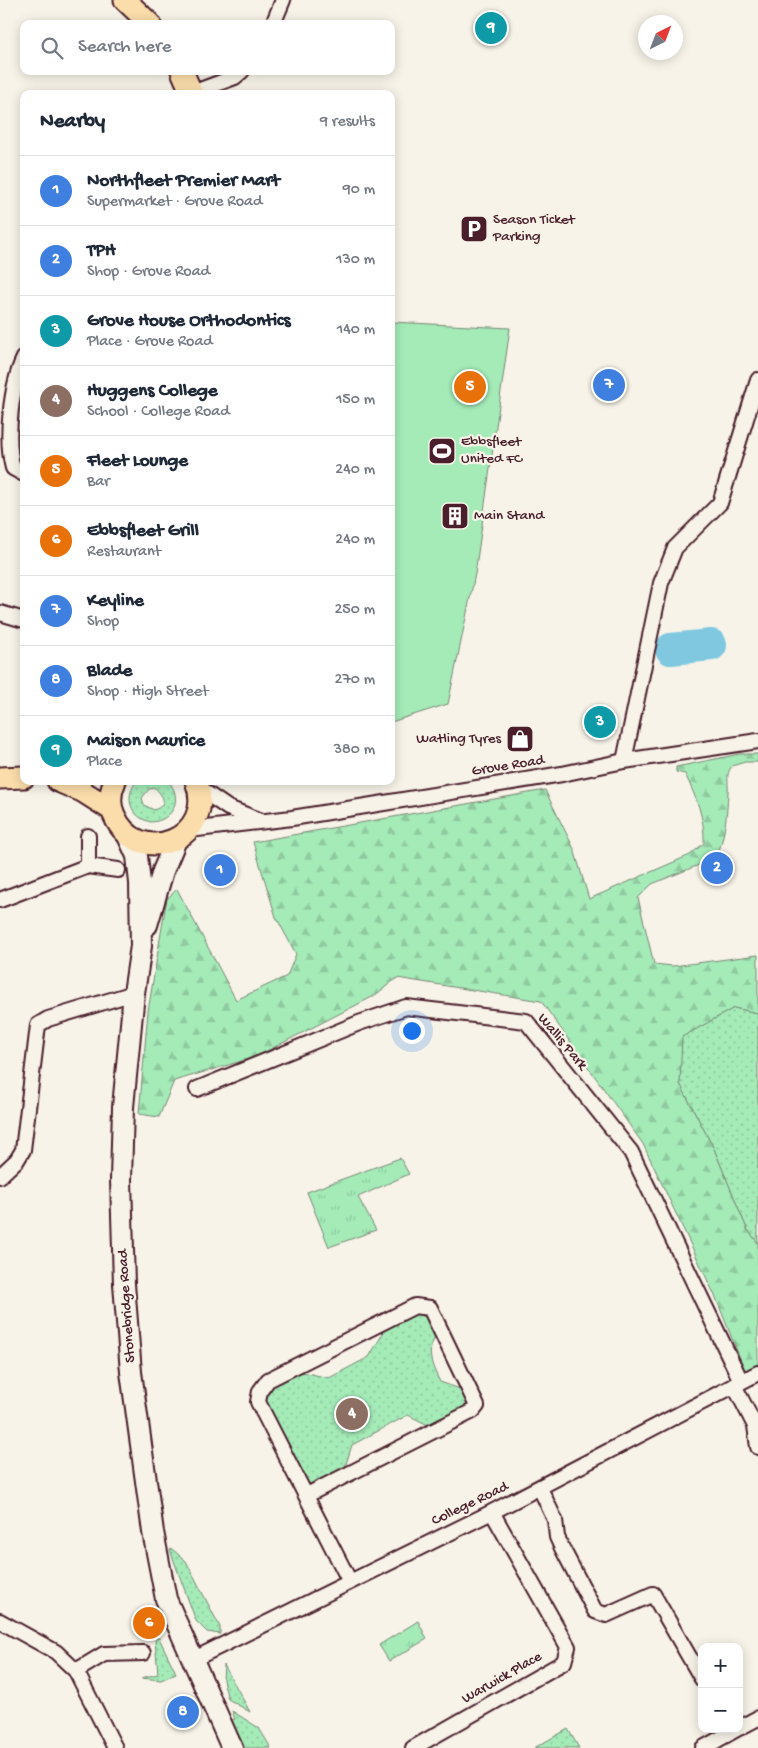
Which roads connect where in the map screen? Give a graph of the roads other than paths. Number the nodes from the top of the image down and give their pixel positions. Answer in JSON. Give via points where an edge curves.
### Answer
{"nodes":[{"id":1,"x":125,"y":0,"type":"edge"},
{"id":2,"x":283,"y":0,"type":"edge"},
{"id":3,"x":146,"y":20,"type":"edge"},
{"id":4,"x":275,"y":20,"type":"edge"},
{"id":5,"x":184,"y":75,"type":"edge"},
{"id":6,"x":237,"y":75,"type":"edge"},
{"id":7,"x":191,"y":90,"type":"edge"},
{"id":8,"x":200,"y":90,"type":"edge"},
{"id":9,"x":20,"y":366,"type":"edge"},
{"id":10,"x":758,"y":380,"type":"edge"},
{"id":11,"x":20,"y":472,"type":"edge"},
{"id":12,"x":0,"y":613,"type":"edge"},
{"id":13,"x":20,"y":619,"type":"edge"},
{"id":14,"x":758,"y":741,"type":"edge"},
{"id":15,"x":624,"y":761,"type":"junction"},
{"id":16,"x":20,"y":777,"type":"edge"},
{"id":17,"x":0,"y":778,"type":"edge"},
{"id":18,"x":67,"y":785,"type":"edge"},
{"id":19,"x":114,"y":785,"type":"edge"},
{"id":20,"x":197,"y":785,"type":"edge"},
{"id":21,"x":112,"y":810,"type":"junction"},
{"id":22,"x":264,"y":822,"type":"junction"},
{"id":23,"x":182,"y":835,"type":"junction"},
{"id":24,"x":88,"y":836,"type":"dead end"},
{"id":25,"x":128,"y":836,"type":"junction"},
{"id":26,"x":88,"y":866,"type":"junction"},
{"id":27,"x":118,"y":870,"type":"dead end"},
{"id":28,"x":0,"y":900,"type":"edge"},
{"id":29,"x":141,"y":946,"type":"junction"},
{"id":30,"x":134,"y":993,"type":"junction"},
{"id":31,"x":197,"y":1089,"type":"dead end"},
{"id":32,"x":0,"y":1176,"type":"edge"},
{"id":33,"x":758,"y":1373,"type":"edge"},
{"id":34,"x":738,"y":1383,"type":"junction"},
{"id":35,"x":758,"y":1448,"type":"edge"},
{"id":36,"x":540,"y":1488,"type":"junction"},
{"id":37,"x":307,"y":1495,"type":"junction"},
{"id":38,"x":492,"y":1512,"type":"junction"},
{"id":39,"x":350,"y":1582,"type":"junction"},
{"id":40,"x":0,"y":1621,"type":"edge"},
{"id":41,"x":143,"y":1652,"type":"dead end"},
{"id":42,"x":194,"y":1658,"type":"junction"},
{"id":43,"x":76,"y":1671,"type":"junction"},
{"id":44,"x":698,"y":1672,"type":"edge"},
{"id":45,"x":758,"y":1718,"type":"edge"},
{"id":46,"x":743,"y":1726,"type":"edge"},
{"id":47,"x":729,"y":1733,"type":"edge"},
{"id":48,"x":115,"y":1748,"type":"edge"},
{"id":49,"x":232,"y":1748,"type":"edge"},
{"id":50,"x":413,"y":1748,"type":"edge"},
{"id":51,"x":703,"y":1748,"type":"edge"}],
"edges":[{"from":1,"to":3,"type":"main road"},
{"from":2,"to":4,"type":"street"},
{"from":5,"to":7,"type":"main road"},
{"from":6,"to":8,"type":"street"},
{"from":9,"to":11,"type":"street","via":[[16,374],[9,451],[13,468]]},
{"from":10,"to":15,"type":"street","via":[[720,504],[675,548],[662,583]]},
{"from":12,"to":13,"type":"street"},
{"from":14,"to":15,"type":"street","name":"Grove Road"},
{"from":15,"to":22,"type":"street","name":"Grove Road"},
{"from":16,"to":17,"type":"main road"},
{"from":18,"to":21,"type":"main road"},
{"from":19,"to":21,"type":"main road","via":[[110,797]]},
{"from":20,"to":22,"type":"street","via":[[228,808]]},
{"from":20,"to":23,"type":"main road","via":[[199,812]]},
{"from":21,"to":25,"type":"main road"},
{"from":22,"to":23,"type":"street","name":"Grove Road"},
{"from":23,"to":25,"type":"main road","via":[[157,845]]},
{"from":23,"to":29,"type":"main road","name":"Stonebridge Road","via":[[163,871]]},
{"from":24,"to":26,"type":"street"},
{"from":25,"to":29,"type":"main road","name":"Stonebridge Road","via":[[137,856]]},
{"from":26,"to":27,"type":"street"},
{"from":26,"to":28,"type":"street"},
{"from":29,"to":30,"type":"main road","name":"Stonebridge Road"},
{"from":30,"to":32,"type":"street","via":[[48,1019],[38,1025],[24,1148],[20,1158]]},
{"from":30,"to":42,"type":"main road","name":"Stonebridge Road","via":[[123,1107],[121,1180],[131,1372],[153,1532],[166,1599]]},
{"from":31,"to":34,"type":"street","name":"Wallis Park","via":[[406,1007],[526,1021],[631,1152]]},
{"from":33,"to":34,"type":"street","name":"College Road"},
{"from":34,"to":35,"type":"street","name":"Wallis Park","via":[[755,1424]]},
{"from":34,"to":36,"type":"street","name":"College Road"},
{"from":36,"to":38,"type":"street","name":"College Road"},
{"from":36,"to":44,"type":"street","via":[[555,1520],[562,1548],[595,1611],[606,1615],[653,1594]]},
{"from":37,"to":37,"type":"street","via":[[258,1402],[260,1391],[268,1380],[415,1306],[430,1308],[477,1406],[473,1412]]},
{"from":37,"to":39,"type":"street"},
{"from":38,"to":39,"type":"street","name":"College Road"},
{"from":38,"to":50,"type":"street","name":"Warwick Place","via":[[568,1647],[564,1662]]},
{"from":39,"to":42,"type":"street","name":"College Road"},
{"from":40,"to":43,"type":"street","via":[[56,1652]]},
{"from":41,"to":43,"type":"street","via":[[104,1654]]},
{"from":42,"to":49,"type":"main road","name":"Stonebridge Road"},
{"from":43,"to":48,"type":"street"},
{"from":45,"to":46,"type":"street"},
{"from":47,"to":51,"type":"street"}]}
